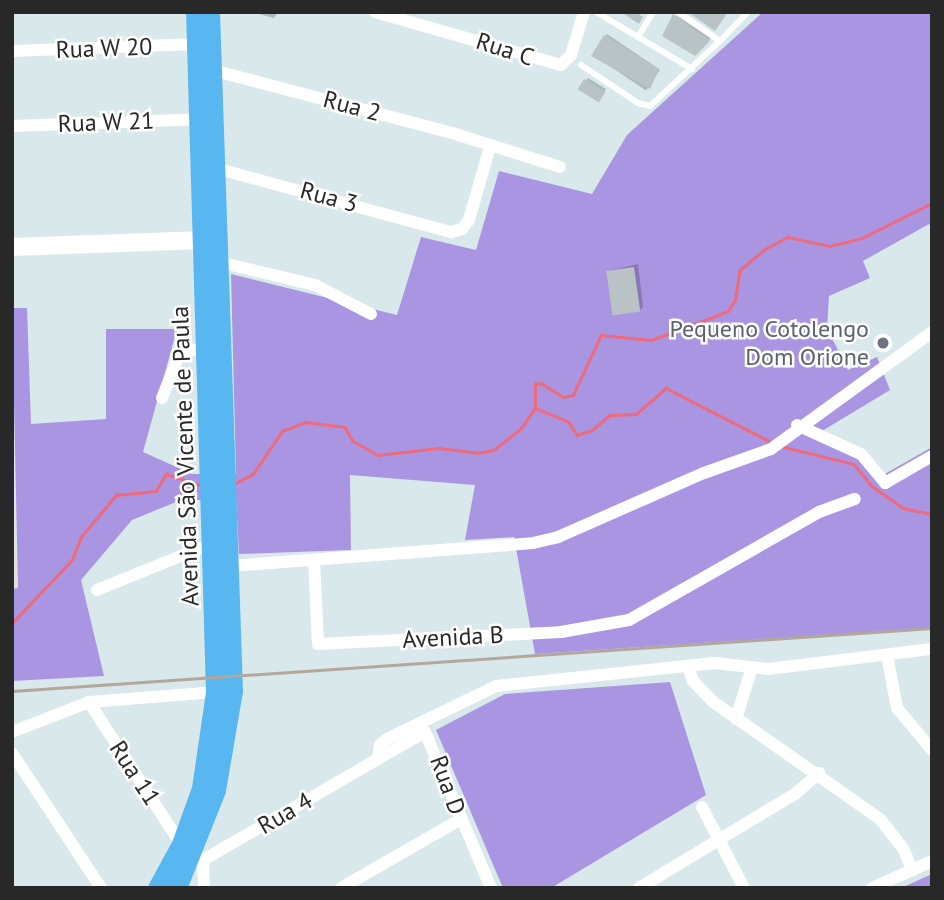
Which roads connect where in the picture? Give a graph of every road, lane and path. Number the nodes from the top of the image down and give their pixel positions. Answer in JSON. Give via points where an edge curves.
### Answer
{"nodes":[{"id":1,"x":195,"y":12,"type":"edge"},
{"id":2,"x":210,"y":12,"type":"edge"},
{"id":3,"x":375,"y":12,"type":"edge"},
{"id":4,"x":584,"y":12,"type":"edge"},
{"id":5,"x":596,"y":12,"type":"edge"},
{"id":6,"x":653,"y":12,"type":"edge"},
{"id":7,"x":678,"y":12,"type":"edge"},
{"id":8,"x":742,"y":12,"type":"edge"},
{"id":9,"x":638,"y":37,"type":"junction"},
{"id":10,"x":720,"y":41,"type":"junction"},
{"id":11,"x":197,"y":44,"type":"junction"},
{"id":12,"x":12,"y":51,"type":"edge"},
{"id":13,"x":581,"y":65,"type":"dead end"},
{"id":14,"x":692,"y":69,"type":"junction"},
{"id":15,"x":212,"y":70,"type":"junction"},
{"id":16,"x":199,"y":119,"type":"junction"},
{"id":17,"x":12,"y":125,"type":"edge"},
{"id":18,"x":490,"y":147,"type":"junction"},
{"id":19,"x":560,"y":167,"type":"dead end"},
{"id":20,"x":215,"y":168,"type":"junction"},
{"id":21,"x":204,"y":240,"type":"junction"},
{"id":22,"x":12,"y":247,"type":"edge"},
{"id":23,"x":219,"y":262,"type":"junction"},
{"id":24,"x":371,"y":314,"type":"dead end"},
{"id":25,"x":932,"y":332,"type":"edge"},
{"id":26,"x":207,"y":352,"type":"junction"},
{"id":27,"x":216,"y":379,"type":"junction"},
{"id":28,"x":163,"y":398,"type":"dead end"},
{"id":29,"x":797,"y":425,"type":"junction"},
{"id":30,"x":932,"y":456,"type":"edge"},
{"id":31,"x":855,"y":499,"type":"dead end"},
{"id":32,"x":220,"y":502,"type":"junction"},
{"id":33,"x":213,"y":543,"type":"junction"},
{"id":34,"x":314,"y":560,"type":"junction"},
{"id":35,"x":229,"y":566,"type":"junction"},
{"id":36,"x":97,"y":590,"type":"dead end"},
{"id":37,"x":932,"y":649,"type":"edge"},
{"id":38,"x":887,"y":655,"type":"junction"},
{"id":39,"x":688,"y":667,"type":"junction"},
{"id":40,"x":752,"y":667,"type":"junction"},
{"id":41,"x":215,"y":692,"type":"junction"},
{"id":42,"x":89,"y":702,"type":"junction"},
{"id":43,"x":736,"y":719,"type":"junction"},
{"id":44,"x":12,"y":732,"type":"edge"},
{"id":45,"x":932,"y":750,"type":"edge"},
{"id":46,"x":12,"y":753,"type":"edge"},
{"id":47,"x":379,"y":759,"type":"junction"},
{"id":48,"x":819,"y":773,"type":"junction"},
{"id":49,"x":702,"y":807,"type":"dead end"},
{"id":50,"x":461,"y":819,"type":"junction"},
{"id":51,"x":720,"y":837,"type":"junction"},
{"id":52,"x":181,"y":844,"type":"junction"},
{"id":53,"x":197,"y":861,"type":"junction"},
{"id":54,"x":932,"y":861,"type":"edge"},
{"id":55,"x":912,"y":870,"type":"junction"},
{"id":56,"x":101,"y":888,"type":"edge"},
{"id":57,"x":157,"y":888,"type":"edge"},
{"id":58,"x":177,"y":888,"type":"edge"},
{"id":59,"x":204,"y":888,"type":"edge"},
{"id":60,"x":341,"y":888,"type":"edge"},
{"id":61,"x":491,"y":888,"type":"edge"},
{"id":62,"x":639,"y":888,"type":"edge"},
{"id":63,"x":744,"y":888,"type":"edge"},
{"id":64,"x":872,"y":888,"type":"edge"}],
"edges":[{"from":1,"to":11,"type":"main road","name":"Avenida São Vicente de Paula"},
{"from":2,"to":15,"type":"main road","name":"Avenida São Vicente de Paula"},
{"from":3,"to":4,"type":"street","name":"Rua C","via":[[553,65],[561,65],[571,55]]},
{"from":5,"to":9,"type":"lane"},
{"from":6,"to":9,"type":"lane"},
{"from":7,"to":10,"type":"lane"},
{"from":8,"to":10,"type":"lane","via":[[746,15]]},
{"from":9,"to":14,"type":"lane"},
{"from":10,"to":14,"type":"lane"},
{"from":11,"to":12,"type":"street","name":"Rua W 20"},
{"from":11,"to":16,"type":"main road","name":"Avenida São Vicente de Paula"},
{"from":13,"to":14,"type":"lane","via":[[645,106],[656,102]]},
{"from":15,"to":18,"type":"street","name":"Rua 2","via":[[449,132]]},
{"from":15,"to":20,"type":"main road","name":"Avenida São Vicente de Paula"},
{"from":16,"to":17,"type":"street","name":"Rua W 21"},
{"from":16,"to":21,"type":"main road","name":"Avenida São Vicente de Paula"},
{"from":18,"to":19,"type":"street","name":"Rua 2"},
{"from":18,"to":20,"type":"street","name":"Rua 3","via":[[466,226],[441,231]]},
{"from":20,"to":23,"type":"main road","name":"Avenida São Vicente de Paula"},
{"from":21,"to":22,"type":"street"},
{"from":21,"to":26,"type":"main road","name":"Avenida São Vicente de Paula"},
{"from":23,"to":24,"type":"street","via":[[315,285]]},
{"from":23,"to":27,"type":"main road","name":"Avenida São Vicente de Paula"},
{"from":25,"to":29,"type":"street","via":[[884,370]]},
{"from":26,"to":27,"type":"main road","name":"Avenida São Vicente de Paula"},
{"from":26,"to":28,"type":"street","via":[[188,349],[180,353]]},
{"from":27,"to":32,"type":"main road","name":"Avenida São Vicente de Paula"},
{"from":29,"to":30,"type":"street","via":[[861,454],[885,483]]},
{"from":29,"to":34,"type":"street","via":[[771,449],[558,537]]},
{"from":31,"to":34,"type":"street","name":"Avenida B","via":[[808,518],[641,614],[600,628],[324,645],[316,641],[315,633]]},
{"from":32,"to":33,"type":"main road","name":"Avenida São Vicente de Paula"},
{"from":32,"to":35,"type":"main road","name":"Avenida São Vicente de Paula"},
{"from":33,"to":36,"type":"street"},
{"from":33,"to":41,"type":"main road","name":"Avenida São Vicente de Paula"},
{"from":34,"to":35,"type":"street"},
{"from":35,"to":53,"type":"main road","name":"Avenida São Vicente de Paula","via":[[233,676],[227,744]]},
{"from":37,"to":38,"type":"street"},
{"from":38,"to":40,"type":"street"},
{"from":38,"to":45,"type":"street","via":[[897,708]]},
{"from":39,"to":40,"type":"street","via":[[715,663]]},
{"from":39,"to":43,"type":"street","via":[[700,691]]},
{"from":39,"to":47,"type":"street","via":[[496,686],[387,739],[380,745]]},
{"from":40,"to":43,"type":"street"},
{"from":41,"to":42,"type":"street"},
{"from":41,"to":52,"type":"main road","name":"Avenida São Vicente de Paula","via":[[201,788]]},
{"from":42,"to":44,"type":"street"},
{"from":42,"to":52,"type":"street","name":"Rua 11"},
{"from":43,"to":48,"type":"street"},
{"from":46,"to":56,"type":"street"},
{"from":47,"to":50,"type":"street","name":"Rua D","via":[[419,734],[428,735]]},
{"from":47,"to":53,"type":"street","name":"Rua 4"},
{"from":48,"to":51,"type":"street","via":[[794,794]]},
{"from":48,"to":55,"type":"street","via":[[880,819],[904,850]]},
{"from":49,"to":51,"type":"street"},
{"from":50,"to":60,"type":"street"},
{"from":50,"to":61,"type":"street","name":"Rua D"},
{"from":51,"to":62,"type":"street"},
{"from":51,"to":63,"type":"street"},
{"from":52,"to":57,"type":"main road","name":"Avenida São Vicente de Paula"},
{"from":53,"to":58,"type":"main road","name":"Avenida São Vicente de Paula"},
{"from":53,"to":59,"type":"street"},
{"from":54,"to":55,"type":"street"},
{"from":55,"to":64,"type":"street"}]}
